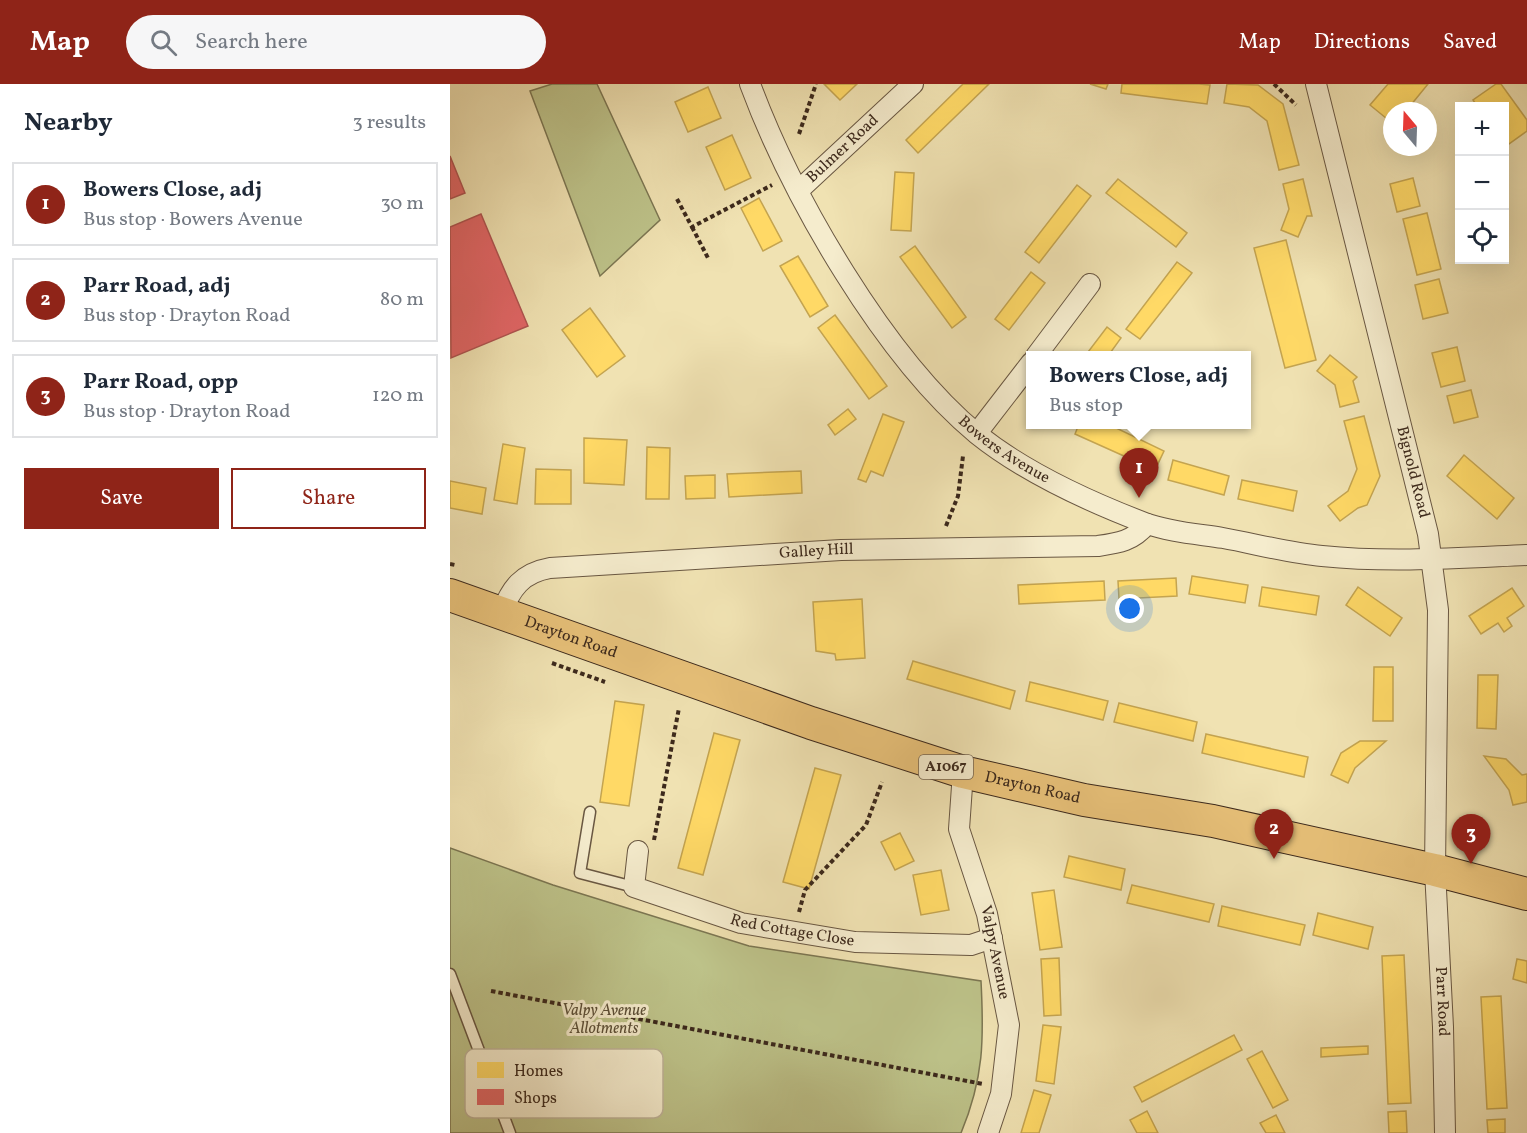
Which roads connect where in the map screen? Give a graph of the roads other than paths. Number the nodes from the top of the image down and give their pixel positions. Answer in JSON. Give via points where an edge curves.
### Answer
{"nodes":[{"id":1,"x":750,"y":84,"type":"edge"},
{"id":2,"x":913,"y":84,"type":"edge"},
{"id":3,"x":1317,"y":84,"type":"edge"},
{"id":4,"x":799,"y":190,"type":"junction"},
{"id":5,"x":1090,"y":284,"type":"dead end"},
{"id":6,"x":1040,"y":351,"type":"edge"},
{"id":7,"x":1026,"y":369,"type":"edge"},
{"id":8,"x":977,"y":433,"type":"junction"},
{"id":9,"x":1147,"y":524,"type":"junction"},
{"id":10,"x":1527,"y":555,"type":"edge"},
{"id":11,"x":1432,"y":560,"type":"junction"},
{"id":12,"x":450,"y":595,"type":"edge"},
{"id":13,"x":501,"y":615,"type":"junction"},
{"id":14,"x":963,"y":772,"type":"junction"},
{"id":15,"x":590,"y":812,"type":"dead end"},
{"id":16,"x":638,"y":851,"type":"road end"},
{"id":17,"x":1435,"y":870,"type":"junction"},
{"id":18,"x":634,"y":887,"type":"junction"},
{"id":19,"x":1527,"y":894,"type":"edge"},
{"id":20,"x":992,"y":938,"type":"junction"},
{"id":21,"x":450,"y":974,"type":"edge"},
{"id":22,"x":478,"y":1049,"type":"edge"},
{"id":23,"x":504,"y":1118,"type":"edge"},
{"id":24,"x":510,"y":1133,"type":"edge"},
{"id":25,"x":987,"y":1133,"type":"edge"},
{"id":26,"x":1445,"y":1133,"type":"edge"}],
"edges":[{"from":1,"to":4,"type":"street","name":"Bowers Avenue"},
{"from":2,"to":4,"type":"street","name":"Bulmer Road"},
{"from":3,"to":11,"type":"street","name":"Bignold Road"},
{"from":4,"to":8,"type":"street","name":"Bowers Avenue","via":[[836,258],[891,340],[936,394]]},
{"from":5,"to":6,"type":"street"},
{"from":7,"to":8,"type":"street"},
{"from":8,"to":9,"type":"street","name":"Bowers Avenue","via":[[1005,454],[1077,493]]},
{"from":9,"to":11,"type":"street","name":"Bowers Avenue","via":[[1321,556]]},
{"from":9,"to":13,"type":"street","name":"Galley Hill","via":[[1138,535],[1122,543],[1098,546],[841,550],[550,568],[524,576]]},
{"from":10,"to":11,"type":"street","name":"Bowers Avenue"},
{"from":11,"to":17,"type":"street","name":"Bignold Road","via":[[1438,610]]},
{"from":12,"to":13,"type":"main road","name":"Drayton Road","number":"A1067"},
{"from":13,"to":14,"type":"main road","name":"Drayton Road","number":"A1067"},
{"from":14,"to":17,"type":"main road","name":"Drayton Road","number":"A1067"},
{"from":14,"to":20,"type":"street","name":"Valpy Avenue","via":[[959,829]]},
{"from":15,"to":18,"type":"lane","via":[[579,873]]},
{"from":16,"to":18,"type":"street"},
{"from":17,"to":19,"type":"main road","name":"Drayton Road","number":"A1067"},
{"from":17,"to":26,"type":"street","name":"Parr Road"},
{"from":18,"to":20,"type":"street","name":"Red Cottage Close","via":[[741,923],[855,942],[971,945]]},
{"from":20,"to":25,"type":"street","name":"Valpy Avenue","via":[[1009,1025],[1002,1087]]},
{"from":21,"to":22,"type":"lane"},
{"from":23,"to":24,"type":"lane"}]}
